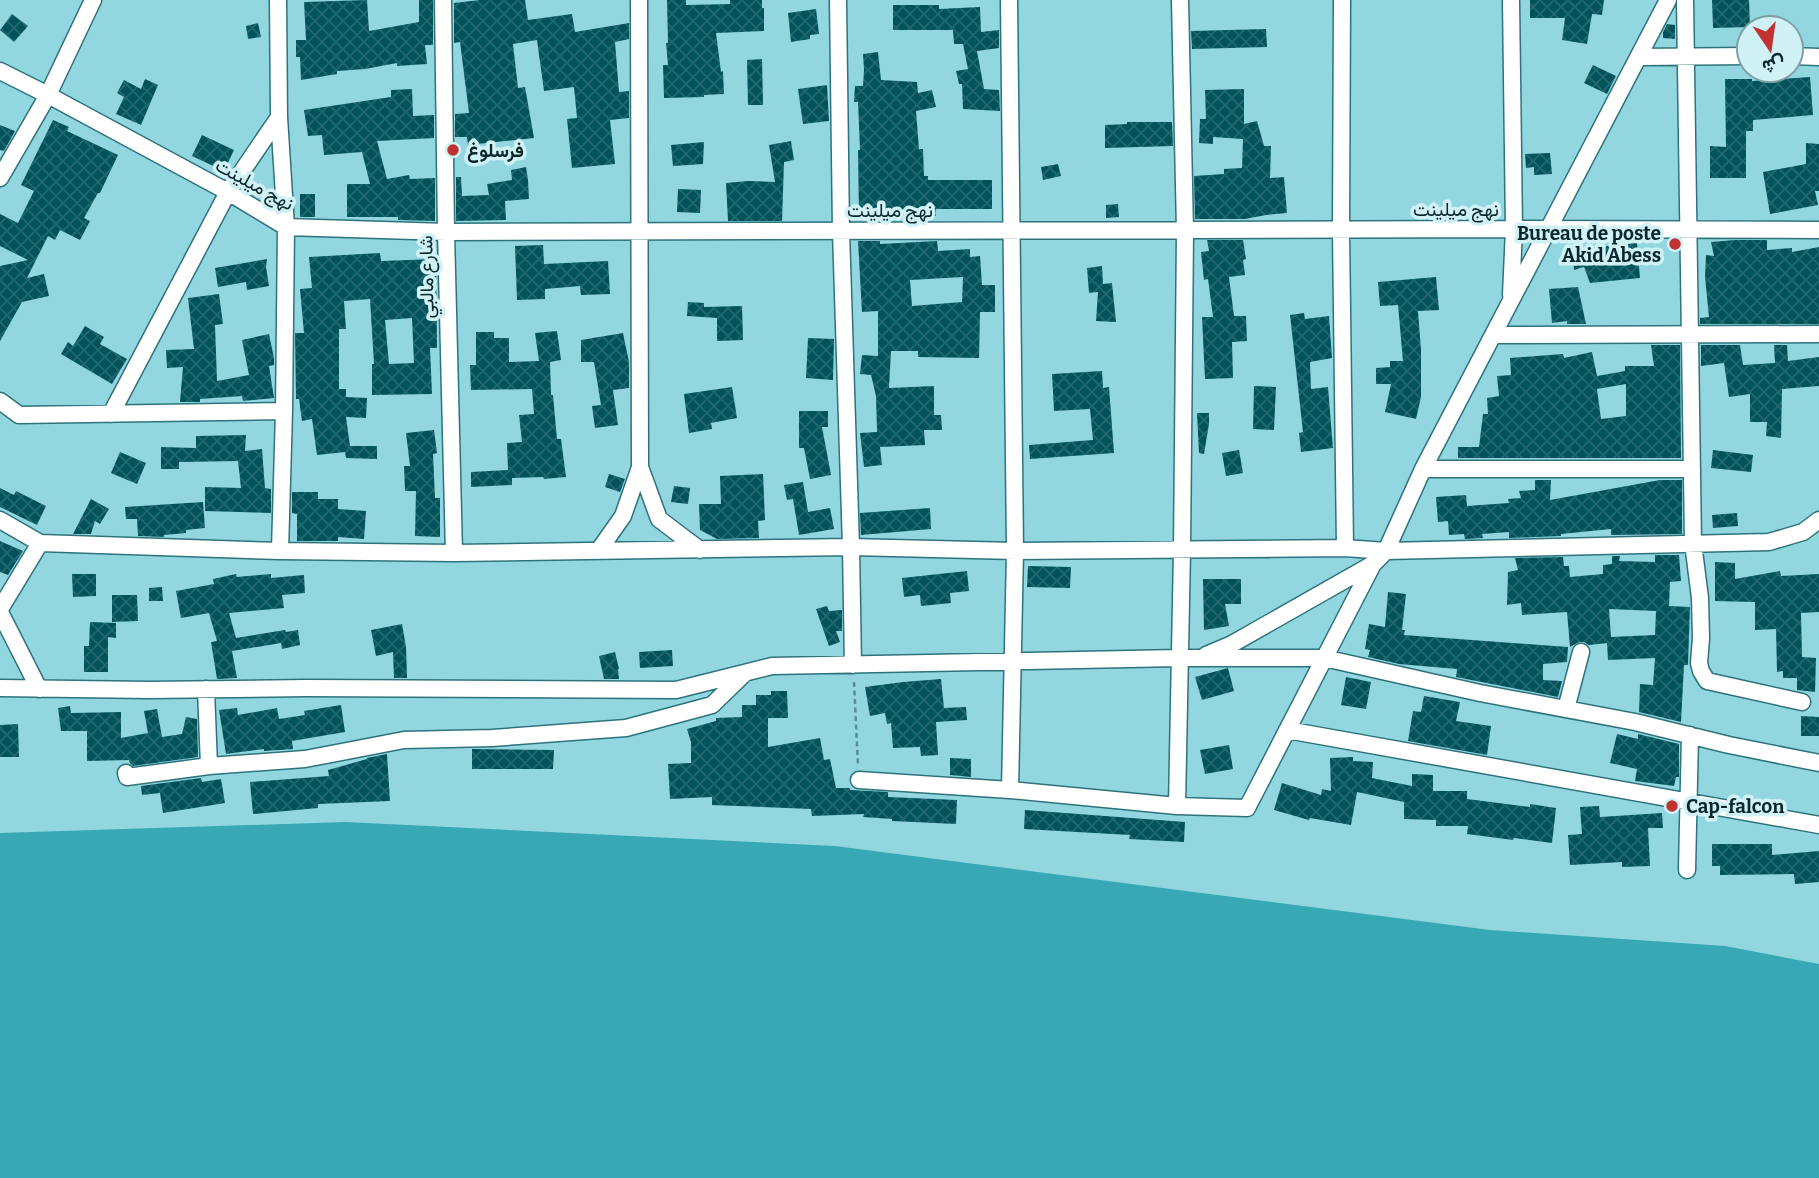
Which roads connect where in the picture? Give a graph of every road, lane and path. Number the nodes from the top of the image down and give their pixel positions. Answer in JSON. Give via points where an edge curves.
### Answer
{"nodes":[{"id":1,"x":93,"y":0,"type":"edge"},
{"id":2,"x":278,"y":0,"type":"edge"},
{"id":3,"x":443,"y":0,"type":"edge"},
{"id":4,"x":639,"y":0,"type":"edge"},
{"id":5,"x":838,"y":0,"type":"edge"},
{"id":6,"x":1009,"y":0,"type":"edge"},
{"id":7,"x":1180,"y":0,"type":"edge"},
{"id":8,"x":1342,"y":0,"type":"edge"},
{"id":9,"x":1511,"y":0,"type":"edge"},
{"id":10,"x":1668,"y":0,"type":"edge"},
{"id":11,"x":1685,"y":0,"type":"edge"},
{"id":12,"x":1686,"y":55,"type":"junction"},
{"id":13,"x":1735,"y":56,"type":"edge"},
{"id":14,"x":1639,"y":57,"type":"junction"},
{"id":15,"x":0,"y":71,"type":"edge"},
{"id":16,"x":48,"y":95,"type":"junction"},
{"id":17,"x":279,"y":117,"type":"junction"},
{"id":18,"x":0,"y":178,"type":"edge"},
{"id":19,"x":228,"y":192,"type":"junction"},
{"id":20,"x":286,"y":227,"type":"junction"},
{"id":21,"x":1514,"y":229,"type":"junction"},
{"id":22,"x":1688,"y":230,"type":"junction"},
{"id":23,"x":1819,"y":230,"type":"edge"},
{"id":24,"x":640,"y":231,"type":"junction"},
{"id":25,"x":841,"y":231,"type":"junction"},
{"id":26,"x":1011,"y":231,"type":"junction"},
{"id":27,"x":1185,"y":231,"type":"junction"},
{"id":28,"x":1341,"y":231,"type":"junction"},
{"id":29,"x":1548,"y":231,"type":"junction"},
{"id":30,"x":446,"y":232,"type":"junction"},
{"id":31,"x":1511,"y":300,"type":"junction"},
{"id":32,"x":1819,"y":334,"type":"edge"},
{"id":33,"x":1493,"y":335,"type":"junction"},
{"id":34,"x":1690,"y":335,"type":"junction"},
{"id":35,"x":0,"y":401,"type":"edge"},
{"id":36,"x":284,"y":411,"type":"junction"},
{"id":37,"x":111,"y":414,"type":"junction"},
{"id":38,"x":640,"y":467,"type":"junction"},
{"id":39,"x":1423,"y":469,"type":"junction"},
{"id":40,"x":1692,"y":469,"type":"junction"},
{"id":41,"x":0,"y":520,"type":"edge"},
{"id":42,"x":1819,"y":520,"type":"edge"},
{"id":43,"x":1811,"y":533,"type":"edge"},
{"id":44,"x":40,"y":543,"type":"junction"},
{"id":45,"x":1693,"y":543,"type":"junction"},
{"id":46,"x":851,"y":547,"type":"junction"},
{"id":47,"x":1345,"y":548,"type":"junction"},
{"id":48,"x":600,"y":550,"type":"junction"},
{"id":49,"x":700,"y":550,"type":"junction"},
{"id":50,"x":1182,"y":550,"type":"junction"},
{"id":51,"x":280,"y":551,"type":"junction"},
{"id":52,"x":1015,"y":551,"type":"junction"},
{"id":53,"x":1386,"y":551,"type":"junction"},
{"id":54,"x":454,"y":552,"type":"junction"},
{"id":55,"x":1373,"y":564,"type":"junction"},
{"id":56,"x":0,"y":610,"type":"edge"},
{"id":57,"x":1581,"y":652,"type":"dead end"},
{"id":58,"x":1179,"y":657,"type":"junction"},
{"id":59,"x":1198,"y":658,"type":"junction"},
{"id":60,"x":1324,"y":658,"type":"junction"},
{"id":61,"x":1012,"y":661,"type":"junction"},
{"id":62,"x":853,"y":664,"type":"junction"},
{"id":63,"x":746,"y":672,"type":"junction"},
{"id":64,"x":0,"y":688,"type":"edge"},
{"id":65,"x":38,"y":689,"type":"junction"},
{"id":66,"x":206,"y":689,"type":"junction"},
{"id":67,"x":1802,"y":702,"type":"dead end"},
{"id":68,"x":1566,"y":709,"type":"junction"},
{"id":69,"x":1287,"y":730,"type":"junction"},
{"id":70,"x":1690,"y":735,"type":"junction"},
{"id":71,"x":1819,"y":763,"type":"edge"},
{"id":72,"x":209,"y":766,"type":"junction"},
{"id":73,"x":126,"y":773,"type":"dead end"},
{"id":74,"x":859,"y":780,"type":"joint"},
{"id":75,"x":1010,"y":790,"type":"junction"},
{"id":76,"x":1690,"y":801,"type":"junction"},
{"id":77,"x":1177,"y":806,"type":"junction"},
{"id":78,"x":1819,"y":825,"type":"edge"},
{"id":79,"x":1687,"y":870,"type":"dead end"}],
"edges":[{"from":1,"to":16,"type":"street"},
{"from":2,"to":17,"type":"street"},
{"from":3,"to":30,"type":"street","name":"شارع مالبي"},
{"from":4,"to":24,"type":"street"},
{"from":5,"to":25,"type":"street"},
{"from":6,"to":26,"type":"street"},
{"from":7,"to":27,"type":"street"},
{"from":8,"to":28,"type":"street"},
{"from":9,"to":21,"type":"street"},
{"from":10,"to":14,"type":"street"},
{"from":11,"to":12,"type":"street"},
{"from":12,"to":13,"type":"street"},
{"from":12,"to":14,"type":"street"},
{"from":12,"to":22,"type":"street"},
{"from":14,"to":29,"type":"street"},
{"from":15,"to":16,"type":"street","name":"نهج ميلينت"},
{"from":16,"to":18,"type":"street"},
{"from":16,"to":19,"type":"street","name":"نهج ميلينت"},
{"from":17,"to":19,"type":"street"},
{"from":17,"to":20,"type":"street"},
{"from":19,"to":20,"type":"street","name":"نهج ميلينت"},
{"from":19,"to":37,"type":"street"},
{"from":20,"to":30,"type":"street","name":"نهج ميلينت"},
{"from":20,"to":36,"type":"street"},
{"from":21,"to":28,"type":"street","name":"نهج ميلينت"},
{"from":21,"to":29,"type":"street","name":"نهج ميلينت"},
{"from":21,"to":31,"type":"street"},
{"from":22,"to":23,"type":"street","name":"نهج ميلينت"},
{"from":22,"to":29,"type":"street","name":"نهج ميلينت"},
{"from":22,"to":34,"type":"street"},
{"from":24,"to":25,"type":"street","name":"نهج ميلينت"},
{"from":24,"to":30,"type":"street","name":"نهج ميلينت"},
{"from":24,"to":38,"type":"street"},
{"from":25,"to":26,"type":"street","name":"نهج ميلينت"},
{"from":25,"to":46,"type":"street"},
{"from":26,"to":27,"type":"street","name":"نهج ميلينت"},
{"from":26,"to":52,"type":"street"},
{"from":27,"to":28,"type":"street","name":"نهج ميلينت"},
{"from":27,"to":50,"type":"street"},
{"from":28,"to":47,"type":"street"},
{"from":29,"to":31,"type":"street"},
{"from":30,"to":54,"type":"street","name":"شارع مالبي"},
{"from":31,"to":33,"type":"street"},
{"from":32,"to":34,"type":"street"},
{"from":33,"to":34,"type":"street"},
{"from":33,"to":39,"type":"street"},
{"from":34,"to":40,"type":"street"},
{"from":35,"to":37,"type":"street","via":[[19,415]]},
{"from":36,"to":37,"type":"street"},
{"from":36,"to":51,"type":"street"},
{"from":38,"to":48,"type":"street","via":[[623,516]]},
{"from":38,"to":49,"type":"street","via":[[660,519]]},
{"from":39,"to":40,"type":"street"},
{"from":39,"to":53,"type":"street"},
{"from":40,"to":45,"type":"street"},
{"from":41,"to":44,"type":"street"},
{"from":42,"to":43,"type":"street"},
{"from":43,"to":45,"type":"street","via":[[1769,542]]},
{"from":44,"to":51,"type":"street"},
{"from":44,"to":56,"type":"street"},
{"from":45,"to":53,"type":"street"},
{"from":45,"to":67,"type":"street","via":[[1700,598],[1699,663],[1707,681]]},
{"from":46,"to":49,"type":"street"},
{"from":46,"to":52,"type":"street"},
{"from":46,"to":62,"type":"street"},
{"from":47,"to":50,"type":"street"},
{"from":47,"to":53,"type":"street"},
{"from":48,"to":49,"type":"street"},
{"from":48,"to":54,"type":"street"},
{"from":50,"to":52,"type":"street"},
{"from":50,"to":58,"type":"street"},
{"from":51,"to":54,"type":"street"},
{"from":52,"to":61,"type":"street"},
{"from":53,"to":55,"type":"street"},
{"from":55,"to":59,"type":"street","via":[[1232,644]]},
{"from":55,"to":60,"type":"street"},
{"from":56,"to":65,"type":"street"},
{"from":57,"to":68,"type":"street"},
{"from":58,"to":59,"type":"street"},
{"from":58,"to":61,"type":"street"},
{"from":58,"to":77,"type":"street"},
{"from":59,"to":60,"type":"street"},
{"from":60,"to":68,"type":"street"},
{"from":60,"to":69,"type":"street"},
{"from":61,"to":62,"type":"street"},
{"from":61,"to":75,"type":"street"},
{"from":62,"to":63,"type":"street","via":[[772,666]]},
{"from":62,"to":74,"type":"path"},
{"from":63,"to":66,"type":"street","via":[[677,690]]},
{"from":63,"to":72,"type":"street","via":[[712,705],[626,728],[404,740],[305,759]]},
{"from":64,"to":65,"type":"street"},
{"from":65,"to":66,"type":"street"},
{"from":66,"to":72,"type":"street"},
{"from":68,"to":70,"type":"street"},
{"from":69,"to":76,"type":"street"},
{"from":69,"to":77,"type":"street","via":[[1247,808]]},
{"from":70,"to":71,"type":"street"},
{"from":70,"to":76,"type":"street"},
{"from":72,"to":73,"type":"street","via":[[127,777]]},
{"from":74,"to":75,"type":"street"},
{"from":75,"to":77,"type":"street"},
{"from":76,"to":78,"type":"street"},
{"from":76,"to":79,"type":"street"}]}
